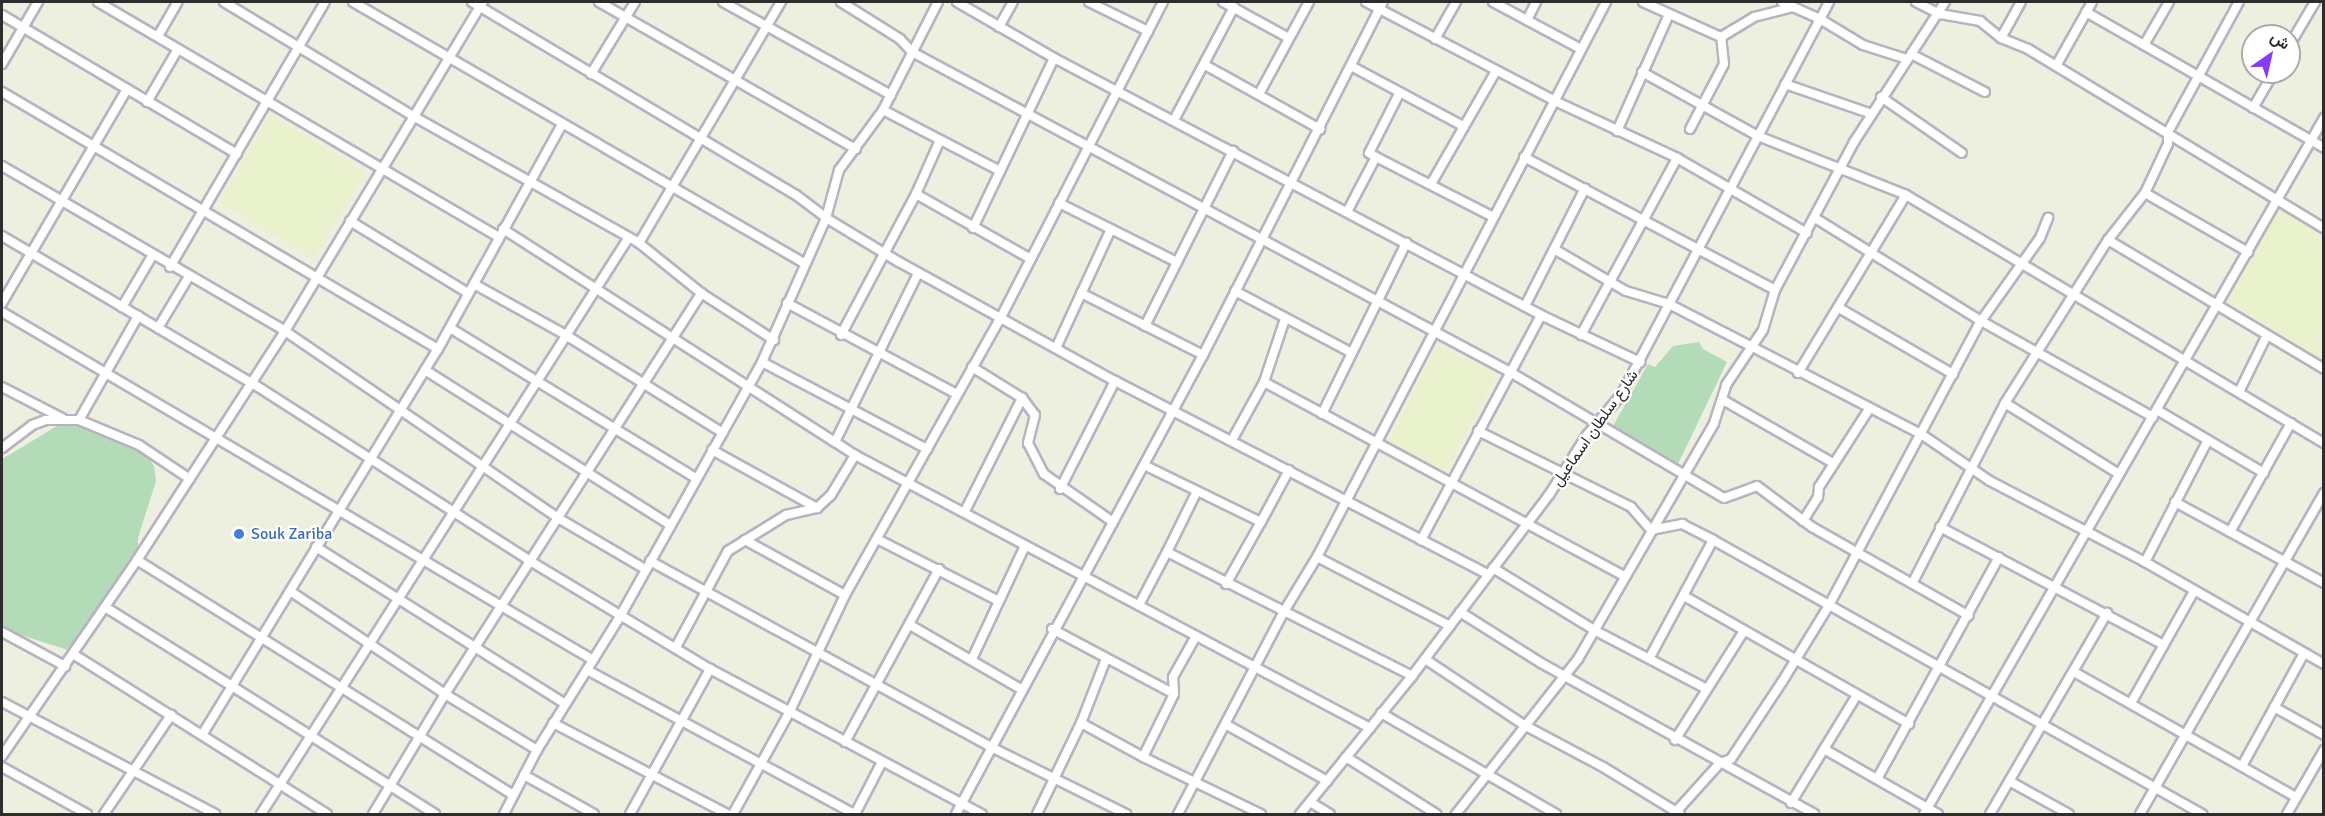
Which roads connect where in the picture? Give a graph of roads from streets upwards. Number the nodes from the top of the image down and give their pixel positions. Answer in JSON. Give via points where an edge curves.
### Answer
{"nodes":[{"id":1,"x":38,"y":2,"type":"edge"},
{"id":2,"x":98,"y":2,"type":"edge"},
{"id":3,"x":178,"y":2,"type":"edge"},
{"id":4,"x":224,"y":2,"type":"edge"},
{"id":5,"x":325,"y":2,"type":"edge"},
{"id":6,"x":352,"y":2,"type":"edge"},
{"id":7,"x":472,"y":2,"type":"edge"},
{"id":8,"x":599,"y":2,"type":"edge"},
{"id":9,"x":635,"y":2,"type":"edge"},
{"id":10,"x":723,"y":2,"type":"edge"},
{"id":11,"x":781,"y":2,"type":"edge"},
{"id":12,"x":841,"y":2,"type":"edge"},
{"id":13,"x":938,"y":2,"type":"edge"},
{"id":14,"x":957,"y":2,"type":"edge"},
{"id":15,"x":1013,"y":2,"type":"edge"},
{"id":16,"x":1089,"y":2,"type":"edge"},
{"id":17,"x":1163,"y":2,"type":"edge"},
{"id":18,"x":1223,"y":2,"type":"edge"},
{"id":19,"x":1309,"y":2,"type":"edge"},
{"id":20,"x":1366,"y":2,"type":"edge"},
{"id":21,"x":1456,"y":2,"type":"edge"},
{"id":22,"x":1493,"y":2,"type":"edge"},
{"id":23,"x":1536,"y":2,"type":"edge"},
{"id":24,"x":1606,"y":2,"type":"edge"},
{"id":25,"x":1643,"y":2,"type":"edge"},
{"id":26,"x":1782,"y":2,"type":"edge"},
{"id":27,"x":1829,"y":2,"type":"edge"},
{"id":28,"x":1916,"y":2,"type":"edge"},
{"id":29,"x":1945,"y":2,"type":"edge"},
{"id":30,"x":2021,"y":2,"type":"edge"},
{"id":31,"x":2092,"y":2,"type":"edge"},
{"id":32,"x":2169,"y":2,"type":"edge"},
{"id":33,"x":2239,"y":2,"type":"edge"},
{"id":34,"x":2316,"y":2,"type":"edge"},
{"id":35,"x":482,"y":4,"type":"edge"},
{"id":36,"x":1381,"y":5,"type":"edge"},
{"id":37,"x":1234,"y":7,"type":"junction"},
{"id":38,"x":1793,"y":7,"type":"junction"},
{"id":39,"x":2086,"y":12,"type":"junction"},
{"id":40,"x":1669,"y":14,"type":"junction"},
{"id":41,"x":1940,"y":14,"type":"junction"},
{"id":42,"x":2,"y":15,"type":"edge"},
{"id":43,"x":626,"y":18,"type":"junction"},
{"id":44,"x":1820,"y":19,"type":"junction"},
{"id":45,"x":1527,"y":20,"type":"junction"},
{"id":46,"x":2301,"y":26,"type":"edge"},
{"id":47,"x":767,"y":27,"type":"junction"},
{"id":48,"x":999,"y":27,"type":"junction"},
{"id":49,"x":22,"y":28,"type":"junction"},
{"id":50,"x":1148,"y":31,"type":"junction"},
{"id":51,"x":158,"y":36,"type":"junction"},
{"id":52,"x":1721,"y":37,"type":"junction"},
{"id":53,"x":1289,"y":38,"type":"junction"},
{"id":54,"x":2001,"y":38,"type":"junction"},
{"id":55,"x":1435,"y":39,"type":"junction"},
{"id":56,"x":297,"y":45,"type":"junction"},
{"id":57,"x":2144,"y":45,"type":"junction"},
{"id":58,"x":178,"y":49,"type":"junction"},
{"id":59,"x":1581,"y":49,"type":"junction"},
{"id":60,"x":912,"y":52,"type":"junction"},
{"id":61,"x":1909,"y":57,"type":"junction"},
{"id":62,"x":1054,"y":58,"type":"junction"},
{"id":63,"x":449,"y":59,"type":"junction"},
{"id":64,"x":2,"y":64,"type":"edge"},
{"id":65,"x":1205,"y":65,"type":"junction"},
{"id":66,"x":1351,"y":66,"type":"junction"},
{"id":67,"x":2056,"y":66,"type":"junction"},
{"id":68,"x":1496,"y":71,"type":"junction"},
{"id":69,"x":1642,"y":72,"type":"junction"},
{"id":70,"x":591,"y":74,"type":"junction"},
{"id":71,"x":2198,"y":77,"type":"junction"},
{"id":72,"x":735,"y":82,"type":"junction"},
{"id":73,"x":1785,"y":84,"type":"junction"},
{"id":74,"x":2267,"y":84,"type":"edge"},
{"id":75,"x":127,"y":89,"type":"junction"},
{"id":76,"x":1115,"y":90,"type":"junction"},
{"id":77,"x":2,"y":92,"type":"edge"},
{"id":78,"x":1400,"y":92,"type":"junction"},
{"id":79,"x":1985,"y":92,"type":"dead end"},
{"id":80,"x":1259,"y":94,"type":"junction"},
{"id":81,"x":891,"y":95,"type":"junction"},
{"id":82,"x":1881,"y":97,"type":"junction"},
{"id":83,"x":266,"y":100,"type":"junction"},
{"id":84,"x":1555,"y":101,"type":"junction"},
{"id":85,"x":147,"y":102,"type":"junction"},
{"id":86,"x":1702,"y":106,"type":"junction"},
{"id":87,"x":2253,"y":108,"type":"junction"},
{"id":88,"x":883,"y":110,"type":"junction"},
{"id":89,"x":1026,"y":113,"type":"junction"},
{"id":90,"x":1872,"y":114,"type":"junction"},
{"id":91,"x":413,"y":116,"type":"junction"},
{"id":92,"x":2324,"y":118,"type":"edge"},
{"id":93,"x":1174,"y":120,"type":"junction"},
{"id":94,"x":562,"y":124,"type":"junction"},
{"id":95,"x":1461,"y":125,"type":"junction"},
{"id":96,"x":1320,"y":129,"type":"junction"},
{"id":97,"x":1690,"y":129,"type":"dead end"},
{"id":98,"x":1617,"y":131,"type":"junction"},
{"id":99,"x":2168,"y":132,"type":"junction"},
{"id":100,"x":1758,"y":136,"type":"junction"},
{"id":101,"x":703,"y":139,"type":"junction"},
{"id":102,"x":940,"y":140,"type":"junction"},
{"id":103,"x":2311,"y":141,"type":"junction"},
{"id":104,"x":92,"y":146,"type":"junction"},
{"id":105,"x":1087,"y":147,"type":"junction"},
{"id":106,"x":2324,"y":148,"type":"edge"},
{"id":107,"x":856,"y":149,"type":"junction"},
{"id":108,"x":1233,"y":151,"type":"junction"},
{"id":109,"x":237,"y":153,"type":"junction"},
{"id":110,"x":1962,"y":153,"type":"dead end"},
{"id":111,"x":1376,"y":157,"type":"junction"},
{"id":112,"x":1524,"y":157,"type":"junction"},
{"id":113,"x":1677,"y":158,"type":"junction"},
{"id":114,"x":2,"y":166,"type":"edge"},
{"id":115,"x":1840,"y":168,"type":"junction"},
{"id":116,"x":380,"y":169,"type":"junction"},
{"id":117,"x":1000,"y":171,"type":"junction"},
{"id":118,"x":530,"y":180,"type":"junction"},
{"id":119,"x":1292,"y":182,"type":"junction"},
{"id":120,"x":1431,"y":184,"type":"junction"},
{"id":121,"x":1585,"y":188,"type":"junction"},
{"id":122,"x":672,"y":189,"type":"junction"},
{"id":123,"x":1729,"y":189,"type":"junction"},
{"id":124,"x":2145,"y":193,"type":"junction"},
{"id":125,"x":916,"y":194,"type":"junction"},
{"id":126,"x":1906,"y":195,"type":"junction"},
{"id":127,"x":62,"y":202,"type":"junction"},
{"id":128,"x":2277,"y":202,"type":"junction"},
{"id":129,"x":1059,"y":204,"type":"junction"},
{"id":130,"x":1203,"y":206,"type":"junction"},
{"id":131,"x":1348,"y":210,"type":"junction"},
{"id":132,"x":202,"y":212,"type":"junction"},
{"id":133,"x":1494,"y":217,"type":"junction"},
{"id":134,"x":1815,"y":218,"type":"junction"},
{"id":135,"x":2048,"y":218,"type":"dead end"},
{"id":136,"x":826,"y":219,"type":"junction"},
{"id":137,"x":1644,"y":219,"type":"junction"},
{"id":138,"x":350,"y":221,"type":"junction"},
{"id":139,"x":973,"y":228,"type":"junction"},
{"id":140,"x":2324,"y":228,"type":"edge"},
{"id":141,"x":1111,"y":229,"type":"junction"},
{"id":142,"x":501,"y":233,"type":"junction"},
{"id":143,"x":1807,"y":233,"type":"junction"},
{"id":144,"x":2,"y":236,"type":"edge"},
{"id":145,"x":629,"y":237,"type":"junction"},
{"id":146,"x":1262,"y":240,"type":"junction"},
{"id":147,"x":2108,"y":240,"type":"junction"},
{"id":148,"x":639,"y":243,"type":"junction"},
{"id":149,"x":1406,"y":243,"type":"junction"},
{"id":150,"x":1554,"y":249,"type":"junction"},
{"id":151,"x":1697,"y":249,"type":"junction"},
{"id":152,"x":2248,"y":252,"type":"junction"},
{"id":153,"x":32,"y":253,"type":"junction"},
{"id":154,"x":884,"y":253,"type":"junction"},
{"id":155,"x":1872,"y":255,"type":"junction"},
{"id":156,"x":152,"y":256,"type":"junction"},
{"id":157,"x":1031,"y":259,"type":"junction"},
{"id":158,"x":2021,"y":260,"type":"junction"},
{"id":159,"x":1177,"y":262,"type":"junction"},
{"id":160,"x":804,"y":263,"type":"junction"},
{"id":161,"x":170,"y":267,"type":"junction"},
{"id":162,"x":918,"y":273,"type":"junction"},
{"id":163,"x":1464,"y":274,"type":"junction"},
{"id":164,"x":188,"y":278,"type":"junction"},
{"id":165,"x":314,"y":279,"type":"junction"},
{"id":166,"x":1611,"y":280,"type":"junction"},
{"id":167,"x":474,"y":284,"type":"junction"},
{"id":168,"x":594,"y":288,"type":"junction"},
{"id":169,"x":1775,"y":290,"type":"junction"},
{"id":170,"x":1235,"y":291,"type":"junction"},
{"id":171,"x":468,"y":293,"type":"junction"},
{"id":172,"x":701,"y":293,"type":"junction"},
{"id":173,"x":1081,"y":293,"type":"junction"},
{"id":174,"x":2077,"y":295,"type":"junction"},
{"id":175,"x":1375,"y":301,"type":"junction"},
{"id":176,"x":2,"y":303,"type":"edge"},
{"id":177,"x":787,"y":303,"type":"junction"},
{"id":178,"x":1669,"y":304,"type":"junction"},
{"id":179,"x":2216,"y":305,"type":"junction"},
{"id":180,"x":1525,"y":306,"type":"junction"},
{"id":181,"x":122,"y":307,"type":"junction"},
{"id":182,"x":1839,"y":308,"type":"junction"},
{"id":183,"x":2,"y":312,"type":"edge"},
{"id":184,"x":1541,"y":315,"type":"junction"},
{"id":185,"x":138,"y":316,"type":"junction"},
{"id":186,"x":1000,"y":319,"type":"junction"},
{"id":187,"x":1285,"y":319,"type":"junction"},
{"id":188,"x":1981,"y":321,"type":"junction"},
{"id":189,"x":1145,"y":326,"type":"junction"},
{"id":190,"x":158,"y":328,"type":"junction"},
{"id":191,"x":450,"y":328,"type":"junction"},
{"id":192,"x":1433,"y":330,"type":"junction"},
{"id":193,"x":285,"y":331,"type":"junction"},
{"id":194,"x":564,"y":334,"type":"junction"},
{"id":195,"x":841,"y":335,"type":"junction"},
{"id":196,"x":1581,"y":335,"type":"junction"},
{"id":197,"x":2267,"y":335,"type":"junction"},
{"id":198,"x":670,"y":339,"type":"junction"},
{"id":199,"x":774,"y":340,"type":"junction"},
{"id":200,"x":1749,"y":345,"type":"junction"},
{"id":201,"x":1056,"y":348,"type":"junction"},
{"id":202,"x":438,"y":349,"type":"junction"},
{"id":203,"x":1352,"y":353,"type":"junction"},
{"id":204,"x":2036,"y":353,"type":"junction"},
{"id":205,"x":877,"y":354,"type":"junction"},
{"id":206,"x":1203,"y":355,"type":"junction"},
{"id":207,"x":2186,"y":360,"type":"junction"},
{"id":208,"x":762,"y":362,"type":"junction"},
{"id":209,"x":1640,"y":362,"type":"junction"},
{"id":210,"x":972,"y":367,"type":"junction"},
{"id":211,"x":2324,"y":369,"type":"edge"},
{"id":212,"x":425,"y":370,"type":"junction"},
{"id":213,"x":105,"y":372,"type":"junction"},
{"id":214,"x":1510,"y":372,"type":"junction"},
{"id":215,"x":1798,"y":373,"type":"junction"},
{"id":216,"x":1953,"y":374,"type":"junction"},
{"id":217,"x":536,"y":377,"type":"junction"},
{"id":218,"x":1115,"y":381,"type":"junction"},
{"id":219,"x":642,"y":382,"type":"junction"},
{"id":220,"x":1264,"y":382,"type":"junction"},
{"id":221,"x":252,"y":384,"type":"junction"},
{"id":222,"x":2,"y":387,"type":"edge"},
{"id":223,"x":748,"y":389,"type":"junction"},
{"id":224,"x":2240,"y":390,"type":"junction"},
{"id":225,"x":957,"y":394,"type":"junction"},
{"id":226,"x":1022,"y":398,"type":"junction"},
{"id":227,"x":1724,"y":400,"type":"junction"},
{"id":228,"x":2005,"y":403,"type":"junction"},
{"id":229,"x":852,"y":408,"type":"junction"},
{"id":230,"x":400,"y":409,"type":"junction"},
{"id":231,"x":1869,"y":409,"type":"junction"},
{"id":232,"x":1172,"y":410,"type":"junction"},
{"id":233,"x":1322,"y":414,"type":"junction"},
{"id":234,"x":2155,"y":414,"type":"junction"},
{"id":235,"x":62,"y":418,"type":"junction"},
{"id":236,"x":79,"y":420,"type":"junction"},
{"id":237,"x":510,"y":422,"type":"junction"},
{"id":238,"x":1597,"y":423,"type":"junction"},
{"id":239,"x":2291,"y":423,"type":"junction"},
{"id":240,"x":615,"y":426,"type":"junction"},
{"id":241,"x":1478,"y":431,"type":"junction"},
{"id":242,"x":723,"y":433,"type":"junction"},
{"id":243,"x":1921,"y":434,"type":"junction"},
{"id":244,"x":213,"y":439,"type":"junction"},
{"id":245,"x":1232,"y":440,"type":"junction"},
{"id":246,"x":2208,"y":440,"type":"junction"},
{"id":247,"x":835,"y":442,"type":"junction"},
{"id":248,"x":2324,"y":443,"type":"edge"},
{"id":249,"x":1377,"y":444,"type":"junction"},
{"id":250,"x":2,"y":448,"type":"edge"},
{"id":251,"x":927,"y":449,"type":"junction"},
{"id":252,"x":712,"y":450,"type":"junction"},
{"id":253,"x":855,"y":455,"type":"junction"},
{"id":254,"x":371,"y":457,"type":"junction"},
{"id":255,"x":1833,"y":463,"type":"junction"},
{"id":256,"x":1144,"y":465,"type":"junction"},
{"id":257,"x":482,"y":466,"type":"junction"},
{"id":258,"x":1971,"y":466,"type":"junction"},
{"id":259,"x":1289,"y":470,"type":"junction"},
{"id":260,"x":586,"y":471,"type":"junction"},
{"id":261,"x":1565,"y":472,"type":"junction"},
{"id":262,"x":1682,"y":472,"type":"junction"},
{"id":263,"x":2264,"y":473,"type":"junction"},
{"id":264,"x":2119,"y":474,"type":"junction"},
{"id":265,"x":190,"y":478,"type":"junction"},
{"id":266,"x":696,"y":478,"type":"junction"},
{"id":267,"x":1451,"y":483,"type":"junction"},
{"id":268,"x":910,"y":484,"type":"junction"},
{"id":269,"x":1060,"y":489,"type":"junction"},
{"id":270,"x":1197,"y":491,"type":"junction"},
{"id":271,"x":2324,"y":493,"type":"edge"},
{"id":272,"x":1347,"y":501,"type":"junction"},
{"id":273,"x":2175,"y":502,"type":"junction"},
{"id":274,"x":339,"y":508,"type":"junction"},
{"id":275,"x":817,"y":508,"type":"junction"},
{"id":276,"x":965,"y":511,"type":"junction"},
{"id":277,"x":452,"y":512,"type":"junction"},
{"id":278,"x":558,"y":518,"type":"junction"},
{"id":279,"x":1803,"y":521,"type":"junction"},
{"id":280,"x":1113,"y":522,"type":"junction"},
{"id":281,"x":1261,"y":522,"type":"junction"},
{"id":282,"x":1528,"y":522,"type":"junction"},
{"id":283,"x":669,"y":525,"type":"junction"},
{"id":284,"x":1940,"y":527,"type":"junction"},
{"id":285,"x":1652,"y":530,"type":"junction"},
{"id":286,"x":2087,"y":531,"type":"junction"},
{"id":287,"x":2230,"y":532,"type":"junction"},
{"id":288,"x":746,"y":540,"type":"junction"},
{"id":289,"x":879,"y":540,"type":"junction"},
{"id":290,"x":1421,"y":540,"type":"junction"},
{"id":291,"x":1713,"y":540,"type":"junction"},
{"id":292,"x":1025,"y":546,"type":"junction"},
{"id":293,"x":316,"y":547,"type":"junction"},
{"id":294,"x":1854,"y":551,"type":"junction"},
{"id":295,"x":1167,"y":552,"type":"junction"},
{"id":296,"x":1317,"y":557,"type":"junction"},
{"id":297,"x":1999,"y":557,"type":"junction"},
{"id":298,"x":424,"y":558,"type":"junction"},
{"id":299,"x":137,"y":560,"type":"junction"},
{"id":300,"x":530,"y":561,"type":"junction"},
{"id":301,"x":2284,"y":561,"type":"junction"},
{"id":302,"x":2145,"y":562,"type":"junction"},
{"id":303,"x":647,"y":565,"type":"junction"},
{"id":304,"x":939,"y":569,"type":"junction"},
{"id":305,"x":1490,"y":571,"type":"junction"},
{"id":306,"x":1624,"y":576,"type":"junction"},
{"id":307,"x":1082,"y":577,"type":"junction"},
{"id":308,"x":1913,"y":582,"type":"junction"},
{"id":309,"x":2324,"y":583,"type":"edge"},
{"id":310,"x":1226,"y":584,"type":"junction"},
{"id":311,"x":2056,"y":586,"type":"junction"},
{"id":312,"x":290,"y":591,"type":"junction"},
{"id":313,"x":2194,"y":591,"type":"junction"},
{"id":314,"x":707,"y":592,"type":"junction"},
{"id":315,"x":845,"y":595,"type":"junction"},
{"id":316,"x":1684,"y":596,"type":"junction"},
{"id":317,"x":398,"y":599,"type":"junction"},
{"id":318,"x":997,"y":600,"type":"junction"},
{"id":319,"x":502,"y":605,"type":"junction"},
{"id":320,"x":1139,"y":605,"type":"junction"},
{"id":321,"x":105,"y":607,"type":"junction"},
{"id":322,"x":1828,"y":607,"type":"junction"},
{"id":323,"x":1460,"y":612,"type":"junction"},
{"id":324,"x":1283,"y":613,"type":"junction"},
{"id":325,"x":2107,"y":613,"type":"junction"},
{"id":326,"x":620,"y":615,"type":"junction"},
{"id":327,"x":1970,"y":616,"type":"junction"},
{"id":328,"x":2249,"y":622,"type":"junction"},
{"id":329,"x":910,"y":625,"type":"junction"},
{"id":330,"x":1450,"y":626,"type":"junction"},
{"id":331,"x":1052,"y":629,"type":"junction"},
{"id":332,"x":1594,"y":630,"type":"junction"},
{"id":333,"x":1744,"y":632,"type":"junction"},
{"id":334,"x":2,"y":633,"type":"edge"},
{"id":335,"x":1196,"y":636,"type":"junction"},
{"id":336,"x":261,"y":637,"type":"junction"},
{"id":337,"x":2164,"y":645,"type":"junction"},
{"id":338,"x":370,"y":646,"type":"junction"},
{"id":339,"x":676,"y":647,"type":"junction"},
{"id":340,"x":476,"y":648,"type":"junction"},
{"id":341,"x":817,"y":652,"type":"junction"},
{"id":342,"x":2304,"y":653,"type":"junction"},
{"id":343,"x":73,"y":654,"type":"junction"},
{"id":344,"x":1650,"y":657,"type":"junction"},
{"id":345,"x":972,"y":659,"type":"junction"},
{"id":346,"x":1106,"y":659,"type":"junction"},
{"id":347,"x":1425,"y":659,"type":"junction"},
{"id":348,"x":593,"y":660,"type":"junction"},
{"id":349,"x":1795,"y":661,"type":"junction"},
{"id":350,"x":2324,"y":664,"type":"edge"},
{"id":351,"x":65,"y":666,"type":"junction"},
{"id":352,"x":1255,"y":666,"type":"junction"},
{"id":353,"x":711,"y":669,"type":"junction"},
{"id":354,"x":1937,"y":669,"type":"junction"},
{"id":355,"x":587,"y":670,"type":"junction"},
{"id":356,"x":2074,"y":672,"type":"junction"},
{"id":357,"x":1412,"y":676,"type":"junction"},
{"id":358,"x":1565,"y":676,"type":"junction"},
{"id":359,"x":876,"y":683,"type":"junction"},
{"id":360,"x":232,"y":686,"type":"junction"},
{"id":361,"x":343,"y":689,"type":"junction"},
{"id":362,"x":1022,"y":689,"type":"junction"},
{"id":363,"x":1707,"y":689,"type":"junction"},
{"id":364,"x":444,"y":694,"type":"junction"},
{"id":365,"x":1174,"y":694,"type":"junction"},
{"id":366,"x":1857,"y":694,"type":"junction"},
{"id":367,"x":1990,"y":698,"type":"junction"},
{"id":368,"x":2,"y":702,"type":"edge"},
{"id":369,"x":2131,"y":703,"type":"junction"},
{"id":370,"x":565,"y":704,"type":"junction"},
{"id":371,"x":2274,"y":707,"type":"junction"},
{"id":372,"x":790,"y":711,"type":"junction"},
{"id":373,"x":1381,"y":713,"type":"junction"},
{"id":374,"x":171,"y":716,"type":"junction"},
{"id":375,"x":29,"y":717,"type":"junction"},
{"id":376,"x":681,"y":722,"type":"junction"},
{"id":377,"x":552,"y":723,"type":"junction"},
{"id":378,"x":1081,"y":723,"type":"junction"},
{"id":379,"x":1909,"y":724,"type":"junction"},
{"id":380,"x":1227,"y":725,"type":"junction"},
{"id":381,"x":1524,"y":725,"type":"junction"},
{"id":382,"x":1370,"y":728,"type":"junction"},
{"id":383,"x":2043,"y":728,"type":"junction"},
{"id":384,"x":2184,"y":734,"type":"junction"},
{"id":385,"x":202,"y":735,"type":"junction"},
{"id":386,"x":2324,"y":735,"type":"edge"},
{"id":387,"x":420,"y":736,"type":"junction"},
{"id":388,"x":312,"y":737,"type":"junction"},
{"id":389,"x":1675,"y":740,"type":"junction"},
{"id":390,"x":845,"y":742,"type":"junction"},
{"id":391,"x":991,"y":747,"type":"junction"},
{"id":392,"x":1824,"y":748,"type":"junction"},
{"id":393,"x":537,"y":750,"type":"junction"},
{"id":394,"x":2324,"y":750,"type":"edge"},
{"id":395,"x":2,"y":756,"type":"edge"},
{"id":396,"x":1143,"y":757,"type":"junction"},
{"id":397,"x":1346,"y":757,"type":"junction"},
{"id":398,"x":882,"y":762,"type":"junction"},
{"id":399,"x":1719,"y":764,"type":"junction"},
{"id":400,"x":761,"y":766,"type":"junction"},
{"id":401,"x":2242,"y":766,"type":"junction"},
{"id":402,"x":2,"y":767,"type":"edge"},
{"id":403,"x":132,"y":772,"type":"junction"},
{"id":404,"x":1487,"y":774,"type":"junction"},
{"id":405,"x":524,"y":775,"type":"junction"},
{"id":406,"x":651,"y":775,"type":"junction"},
{"id":407,"x":1055,"y":779,"type":"junction"},
{"id":408,"x":1877,"y":779,"type":"junction"},
{"id":409,"x":1327,"y":781,"type":"junction"},
{"id":410,"x":2011,"y":782,"type":"junction"},
{"id":411,"x":281,"y":785,"type":"junction"},
{"id":412,"x":390,"y":785,"type":"junction"},
{"id":413,"x":1196,"y":785,"type":"junction"},
{"id":414,"x":2156,"y":789,"type":"junction"},
{"id":415,"x":513,"y":795,"type":"junction"},
{"id":416,"x":2296,"y":797,"type":"junction"},
{"id":417,"x":1310,"y":802,"type":"junction"},
{"id":418,"x":961,"y":803,"type":"junction"},
{"id":419,"x":1791,"y":803,"type":"junction"},
{"id":420,"x":1926,"y":812,"type":"edge"},
{"id":421,"x":1809,"y":813,"type":"edge"},
{"id":422,"x":87,"y":814,"type":"edge"},
{"id":423,"x":104,"y":814,"type":"edge"},
{"id":424,"x":215,"y":814,"type":"edge"},
{"id":425,"x":261,"y":814,"type":"edge"},
{"id":426,"x":327,"y":814,"type":"edge"},
{"id":427,"x":373,"y":814,"type":"edge"},
{"id":428,"x":435,"y":814,"type":"edge"},
{"id":429,"x":504,"y":814,"type":"edge"},
{"id":430,"x":594,"y":814,"type":"edge"},
{"id":431,"x":630,"y":814,"type":"edge"},
{"id":432,"x":727,"y":814,"type":"edge"},
{"id":433,"x":733,"y":814,"type":"edge"},
{"id":434,"x":854,"y":814,"type":"edge"},
{"id":435,"x":956,"y":814,"type":"edge"},
{"id":436,"x":982,"y":814,"type":"edge"},
{"id":437,"x":1037,"y":814,"type":"edge"},
{"id":438,"x":1126,"y":814,"type":"edge"},
{"id":439,"x":1178,"y":814,"type":"edge"},
{"id":440,"x":1261,"y":814,"type":"edge"},
{"id":441,"x":1300,"y":814,"type":"edge"},
{"id":442,"x":1330,"y":814,"type":"edge"},
{"id":443,"x":1436,"y":814,"type":"edge"},
{"id":444,"x":1456,"y":814,"type":"edge"},
{"id":445,"x":1556,"y":814,"type":"edge"},
{"id":446,"x":1677,"y":814,"type":"edge"},
{"id":447,"x":1938,"y":814,"type":"edge"},
{"id":448,"x":1990,"y":814,"type":"edge"},
{"id":449,"x":2069,"y":814,"type":"edge"},
{"id":450,"x":2140,"y":814,"type":"edge"},
{"id":451,"x":2202,"y":814,"type":"edge"},
{"id":452,"x":2287,"y":814,"type":"edge"}],
"edges":[{"from":1,"to":49,"type":"street"},
{"from":2,"to":51,"type":"street"},
{"from":3,"to":51,"type":"street"},
{"from":4,"to":56,"type":"street"},
{"from":5,"to":56,"type":"street"},
{"from":6,"to":63,"type":"street"},
{"from":7,"to":35,"type":"street"},
{"from":8,"to":43,"type":"street"},
{"from":9,"to":43,"type":"street"},
{"from":10,"to":47,"type":"street"},
{"from":11,"to":47,"type":"street"},
{"from":12,"to":60,"type":"street","via":[[900,39]]},
{"from":13,"to":60,"type":"street"},
{"from":14,"to":48,"type":"street"},
{"from":15,"to":48,"type":"street"},
{"from":16,"to":50,"type":"street"},
{"from":17,"to":50,"type":"street"},
{"from":18,"to":37,"type":"street"},
{"from":19,"to":53,"type":"street"},
{"from":20,"to":36,"type":"street"},
{"from":21,"to":55,"type":"street"},
{"from":22,"to":45,"type":"street"},
{"from":23,"to":45,"type":"street"},
{"from":24,"to":59,"type":"street"},
{"from":25,"to":40,"type":"street"},
{"from":26,"to":38,"type":"street"},
{"from":27,"to":44,"type":"street","name":"شارع سلطان اسماعيل"},
{"from":28,"to":41,"type":"street"},
{"from":29,"to":41,"type":"street"},
{"from":30,"to":54,"type":"street"},
{"from":31,"to":39,"type":"street"},
{"from":32,"to":57,"type":"street"},
{"from":33,"to":71,"type":"street"},
{"from":34,"to":46,"type":"street"},
{"from":35,"to":63,"type":"street"},
{"from":35,"to":70,"type":"street"},
{"from":36,"to":55,"type":"street"},
{"from":36,"to":66,"type":"street"},
{"from":37,"to":53,"type":"street"},
{"from":37,"to":65,"type":"street"},
{"from":38,"to":44,"type":"street"},
{"from":38,"to":52,"type":"street","via":[[1754,16]]},
{"from":39,"to":57,"type":"street"},
{"from":39,"to":67,"type":"street"},
{"from":40,"to":52,"type":"street"},
{"from":40,"to":69,"type":"street"},
{"from":41,"to":54,"type":"street","via":[[1980,21]]},
{"from":41,"to":61,"type":"street"},
{"from":42,"to":49,"type":"street"},
{"from":43,"to":70,"type":"street"},
{"from":43,"to":72,"type":"street"},
{"from":44,"to":61,"type":"street","via":[[1863,45]]},
{"from":44,"to":73,"type":"street","name":"شارع سلطان اسماعيل"},
{"from":45,"to":59,"type":"street"},
{"from":47,"to":72,"type":"street"},
{"from":47,"to":81,"type":"street"},
{"from":48,"to":62,"type":"street"},
{"from":49,"to":64,"type":"street"},
{"from":49,"to":75,"type":"street"},
{"from":50,"to":76,"type":"street"},
{"from":51,"to":58,"type":"street"},
{"from":52,"to":86,"type":"street","via":[[1724,64]]},
{"from":53,"to":80,"type":"street"},
{"from":54,"to":67,"type":"street"},
{"from":55,"to":68,"type":"street"},
{"from":56,"to":83,"type":"street"},
{"from":56,"to":91,"type":"street"},
{"from":57,"to":71,"type":"street"},
{"from":58,"to":83,"type":"street"},
{"from":58,"to":85,"type":"street"},
{"from":59,"to":84,"type":"street"},
{"from":60,"to":81,"type":"street"},
{"from":60,"to":89,"type":"street"},
{"from":61,"to":79,"type":"street"},
{"from":61,"to":82,"type":"street"},
{"from":62,"to":76,"type":"street"},
{"from":62,"to":89,"type":"street"},
{"from":63,"to":91,"type":"street"},
{"from":63,"to":94,"type":"street"},
{"from":65,"to":80,"type":"street"},
{"from":65,"to":93,"type":"street"},
{"from":66,"to":78,"type":"street"},
{"from":66,"to":96,"type":"street"},
{"from":67,"to":99,"type":"street"},
{"from":68,"to":84,"type":"street"},
{"from":68,"to":95,"type":"street"},
{"from":69,"to":86,"type":"street"},
{"from":69,"to":98,"type":"street"},
{"from":70,"to":101,"type":"street"},
{"from":71,"to":87,"type":"street"},
{"from":71,"to":99,"type":"street"},
{"from":72,"to":101,"type":"street"},
{"from":72,"to":107,"type":"street"},
{"from":73,"to":90,"type":"street"},
{"from":73,"to":100,"type":"street","name":"شارع سلطان اسماعيل"},
{"from":74,"to":87,"type":"street"},
{"from":75,"to":85,"type":"street"},
{"from":75,"to":104,"type":"street"},
{"from":76,"to":93,"type":"street"},
{"from":76,"to":105,"type":"street"},
{"from":77,"to":104,"type":"street"},
{"from":78,"to":95,"type":"street"},
{"from":78,"to":111,"type":"street","via":[[1369,153]]},
{"from":80,"to":96,"type":"street"},
{"from":81,"to":88,"type":"street"},
{"from":82,"to":90,"type":"street"},
{"from":82,"to":110,"type":"street"},
{"from":83,"to":109,"type":"street"},
{"from":83,"to":116,"type":"street"},
{"from":84,"to":98,"type":"street"},
{"from":84,"to":112,"type":"street"},
{"from":85,"to":109,"type":"street"},
{"from":86,"to":97,"type":"street"},
{"from":86,"to":100,"type":"street"},
{"from":87,"to":103,"type":"street"},
{"from":88,"to":102,"type":"street"},
{"from":88,"to":107,"type":"street"},
{"from":89,"to":105,"type":"street"},
{"from":89,"to":117,"type":"street"},
{"from":90,"to":115,"type":"street"},
{"from":91,"to":116,"type":"street"},
{"from":91,"to":118,"type":"street"},
{"from":92,"to":103,"type":"street"},
{"from":93,"to":108,"type":"street"},
{"from":94,"to":118,"type":"street"},
{"from":94,"to":122,"type":"street"},
{"from":95,"to":120,"type":"street"},
{"from":96,"to":119,"type":"street"},
{"from":98,"to":113,"type":"street"},
{"from":99,"to":124,"type":"street","via":[[2168,144]]},
{"from":99,"to":128,"type":"street"},
{"from":100,"to":115,"type":"street"},
{"from":100,"to":123,"type":"street","name":"شارع سلطان اسماعيل"},
{"from":101,"to":122,"type":"street"},
{"from":101,"to":136,"type":"street","via":[[796,195]]},
{"from":102,"to":117,"type":"street"},
{"from":102,"to":125,"type":"street"},
{"from":103,"to":106,"type":"street"},
{"from":103,"to":128,"type":"street"},
{"from":104,"to":127,"type":"street"},
{"from":104,"to":132,"type":"street"},
{"from":105,"to":129,"type":"street"},
{"from":105,"to":130,"type":"street"},
{"from":107,"to":136,"type":"street","via":[[839,170]]},
{"from":108,"to":119,"type":"street"},
{"from":108,"to":130,"type":"street"},
{"from":109,"to":132,"type":"street"},
{"from":111,"to":120,"type":"street"},
{"from":111,"to":131,"type":"street"},
{"from":112,"to":121,"type":"street"},
{"from":112,"to":133,"type":"street"},
{"from":113,"to":123,"type":"street"},
{"from":113,"to":137,"type":"street"},
{"from":114,"to":127,"type":"street"},
{"from":115,"to":126,"type":"street"},
{"from":115,"to":134,"type":"street"},
{"from":116,"to":138,"type":"street"},
{"from":116,"to":142,"type":"street"},
{"from":117,"to":139,"type":"street"},
{"from":118,"to":142,"type":"street"},
{"from":118,"to":145,"type":"street"},
{"from":119,"to":131,"type":"street"},
{"from":119,"to":146,"type":"street"},
{"from":120,"to":133,"type":"street"},
{"from":121,"to":137,"type":"street"},
{"from":121,"to":150,"type":"street"},
{"from":122,"to":148,"type":"street"},
{"from":122,"to":160,"type":"street"},
{"from":123,"to":143,"type":"street"},
{"from":123,"to":151,"type":"street","name":"شارع سلطان اسماعيل"},
{"from":124,"to":147,"type":"street"},
{"from":124,"to":152,"type":"street"},
{"from":125,"to":139,"type":"street"},
{"from":125,"to":154,"type":"street"},
{"from":126,"to":155,"type":"street"},
{"from":126,"to":158,"type":"street"},
{"from":127,"to":153,"type":"street"},
{"from":127,"to":156,"type":"street"},
{"from":128,"to":140,"type":"street"},
{"from":128,"to":152,"type":"street"},
{"from":129,"to":141,"type":"street"},
{"from":129,"to":157,"type":"street"},
{"from":130,"to":146,"type":"street"},
{"from":130,"to":159,"type":"street"},
{"from":131,"to":149,"type":"street"},
{"from":132,"to":161,"type":"street"},
{"from":132,"to":165,"type":"street"},
{"from":133,"to":163,"type":"street"},
{"from":134,"to":143,"type":"street"},
{"from":134,"to":155,"type":"street"},
{"from":135,"to":158,"type":"street","via":[[2040,238]]},
{"from":136,"to":154,"type":"street"},
{"from":136,"to":160,"type":"street"},
{"from":137,"to":151,"type":"street"},
{"from":137,"to":166,"type":"street"},
{"from":138,"to":165,"type":"street"},
{"from":138,"to":171,"type":"street"},
{"from":139,"to":157,"type":"street"},
{"from":141,"to":159,"type":"street"},
{"from":141,"to":173,"type":"street"},
{"from":142,"to":167,"type":"street"},
{"from":142,"to":168,"type":"street"},
{"from":143,"to":169,"type":"street"},
{"from":144,"to":153,"type":"street"},
{"from":145,"to":148,"type":"street"},
{"from":145,"to":168,"type":"street"},
{"from":146,"to":170,"type":"street"},
{"from":146,"to":175,"type":"street"},
{"from":147,"to":174,"type":"street"},
{"from":147,"to":179,"type":"street"},
{"from":148,"to":172,"type":"street"},
{"from":149,"to":163,"type":"street"},
{"from":149,"to":175,"type":"street"},
{"from":150,"to":166,"type":"street"},
{"from":150,"to":180,"type":"street"},
{"from":151,"to":169,"type":"street"},
{"from":151,"to":178,"type":"street","name":"شارع سلطان اسماعيل"},
{"from":152,"to":179,"type":"street"},
{"from":153,"to":176,"type":"street"},
{"from":153,"to":181,"type":"street"},
{"from":154,"to":162,"type":"street"},
{"from":154,"to":195,"type":"street"},
{"from":155,"to":182,"type":"street"},
{"from":155,"to":188,"type":"street"},
{"from":156,"to":161,"type":"street"},
{"from":156,"to":181,"type":"street"},
{"from":157,"to":186,"type":"street"},
{"from":158,"to":174,"type":"street"},
{"from":158,"to":188,"type":"street"},
{"from":159,"to":189,"type":"street"},
{"from":160,"to":177,"type":"street"},
{"from":161,"to":164,"type":"street"},
{"from":162,"to":186,"type":"street"},
{"from":162,"to":205,"type":"street"},
{"from":163,"to":180,"type":"street"},
{"from":163,"to":192,"type":"street"},
{"from":164,"to":190,"type":"street"},
{"from":164,"to":193,"type":"street"},
{"from":165,"to":193,"type":"street"},
{"from":165,"to":202,"type":"street"},
{"from":166,"to":178,"type":"street","via":[[1626,291]]},
{"from":166,"to":196,"type":"street"},
{"from":167,"to":171,"type":"street"},
{"from":167,"to":194,"type":"street"},
{"from":168,"to":194,"type":"street"},
{"from":168,"to":198,"type":"street"},
{"from":169,"to":200,"type":"street","via":[[1763,330]]},
{"from":170,"to":187,"type":"street"},
{"from":170,"to":206,"type":"street"},
{"from":171,"to":191,"type":"street"},
{"from":172,"to":198,"type":"street"},
{"from":172,"to":199,"type":"street"},
{"from":173,"to":189,"type":"street"},
{"from":173,"to":201,"type":"street"},
{"from":174,"to":204,"type":"street"},
{"from":174,"to":207,"type":"street"},
{"from":175,"to":192,"type":"street"},
{"from":175,"to":203,"type":"street"},
{"from":177,"to":195,"type":"street"},
{"from":177,"to":199,"type":"street"},
{"from":178,"to":200,"type":"street"},
{"from":178,"to":209,"type":"street","name":"شارع سلطان اسماعيل"},
{"from":179,"to":197,"type":"street"},
{"from":179,"to":207,"type":"street"},
{"from":180,"to":184,"type":"street"},
{"from":181,"to":185,"type":"street"},
{"from":182,"to":215,"type":"street"},
{"from":182,"to":216,"type":"street"},
{"from":183,"to":213,"type":"street"},
{"from":184,"to":196,"type":"street"},
{"from":184,"to":214,"type":"street"},
{"from":185,"to":190,"type":"street"},
{"from":185,"to":213,"type":"street"},
{"from":186,"to":201,"type":"street"},
{"from":186,"to":210,"type":"street"},
{"from":187,"to":203,"type":"street"},
{"from":187,"to":220,"type":"street"},
{"from":188,"to":204,"type":"street"},
{"from":188,"to":216,"type":"street"},
{"from":189,"to":206,"type":"street"},
{"from":190,"to":221,"type":"street"},
{"from":191,"to":202,"type":"street"},
{"from":191,"to":217,"type":"street"},
{"from":192,"to":214,"type":"street"},
{"from":192,"to":249,"type":"street"},
{"from":193,"to":221,"type":"street"},
{"from":193,"to":230,"type":"street"},
{"from":194,"to":217,"type":"street"},
{"from":194,"to":219,"type":"street"},
{"from":195,"to":205,"type":"street"},
{"from":196,"to":209,"type":"street"},
{"from":197,"to":211,"type":"street"},
{"from":197,"to":224,"type":"street"},
{"from":198,"to":219,"type":"street"},
{"from":198,"to":223,"type":"street"},
{"from":199,"to":208,"type":"street"},
{"from":200,"to":215,"type":"street"},
{"from":200,"to":227,"type":"street","via":[[1726,385]]},
{"from":201,"to":218,"type":"street"},
{"from":202,"to":212,"type":"street"},
{"from":203,"to":233,"type":"street"},
{"from":204,"to":228,"type":"street"},
{"from":204,"to":234,"type":"street"},
{"from":205,"to":225,"type":"street"},
{"from":205,"to":229,"type":"street"},
{"from":206,"to":232,"type":"street"},
{"from":207,"to":224,"type":"street"},
{"from":207,"to":234,"type":"street"},
{"from":208,"to":223,"type":"street"},
{"from":208,"to":229,"type":"street"},
{"from":209,"to":238,"type":"street","name":"شارع سلطان اسماعيل","via":[[1615,405]]},
{"from":210,"to":225,"type":"street"},
{"from":210,"to":226,"type":"street"},
{"from":212,"to":230,"type":"street"},
{"from":212,"to":237,"type":"street"},
{"from":213,"to":236,"type":"street"},
{"from":213,"to":244,"type":"street"},
{"from":214,"to":238,"type":"street"},
{"from":214,"to":241,"type":"street"},
{"from":215,"to":231,"type":"street"},
{"from":216,"to":243,"type":"street"},
{"from":217,"to":237,"type":"street"},
{"from":217,"to":240,"type":"street"},
{"from":218,"to":232,"type":"street"},
{"from":218,"to":269,"type":"street"},
{"from":219,"to":240,"type":"street"},
{"from":219,"to":242,"type":"street"},
{"from":220,"to":233,"type":"street"},
{"from":220,"to":245,"type":"street"},
{"from":221,"to":244,"type":"street"},
{"from":221,"to":254,"type":"street"},
{"from":222,"to":235,"type":"street"},
{"from":223,"to":242,"type":"street"},
{"from":223,"to":247,"type":"street"},
{"from":224,"to":239,"type":"street"},
{"from":225,"to":251,"type":"street"},
{"from":226,"to":269,"type":"street","via":[[1035,415],[1028,443],[1044,474]]},
{"from":226,"to":276,"type":"street"},
{"from":227,"to":255,"type":"street"},
{"from":227,"to":262,"type":"street"},
{"from":228,"to":258,"type":"street"},
{"from":228,"to":264,"type":"street"},
{"from":229,"to":247,"type":"street"},
{"from":229,"to":251,"type":"street"},
{"from":230,"to":254,"type":"street"},
{"from":230,"to":257,"type":"street"},
{"from":231,"to":243,"type":"street"},
{"from":231,"to":255,"type":"street"},
{"from":232,"to":245,"type":"street"},
{"from":232,"to":256,"type":"street"},
{"from":233,"to":249,"type":"street"},
{"from":234,"to":246,"type":"street"},
{"from":234,"to":264,"type":"street"},
{"from":235,"to":236,"type":"street"},
{"from":235,"to":250,"type":"street","via":[[32,425]]},
{"from":236,"to":265,"type":"street","via":[[139,445]]},
{"from":237,"to":257,"type":"street"},
{"from":237,"to":260,"type":"street"},
{"from":238,"to":261,"type":"street","name":"شارع سلطان اسماعيل"},
{"from":238,"to":262,"type":"street"},
{"from":239,"to":248,"type":"street"},
{"from":239,"to":263,"type":"street"},
{"from":240,"to":260,"type":"street"},
{"from":240,"to":266,"type":"street"},
{"from":241,"to":261,"type":"street"},
{"from":241,"to":267,"type":"street"},
{"from":242,"to":252,"type":"street"},
{"from":243,"to":258,"type":"street"},
{"from":243,"to":294,"type":"street"},
{"from":244,"to":265,"type":"street"},
{"from":244,"to":274,"type":"street"},
{"from":245,"to":259,"type":"street"},
{"from":246,"to":263,"type":"street"},
{"from":246,"to":273,"type":"street"},
{"from":247,"to":253,"type":"street"},
{"from":249,"to":267,"type":"street"},
{"from":249,"to":272,"type":"street"},
{"from":251,"to":268,"type":"street"},
{"from":252,"to":266,"type":"street"},
{"from":252,"to":275,"type":"street"},
{"from":253,"to":268,"type":"street"},
{"from":253,"to":275,"type":"street","via":[[828,500]]},
{"from":254,"to":274,"type":"street"},
{"from":254,"to":277,"type":"street"},
{"from":255,"to":279,"type":"street"},
{"from":256,"to":270,"type":"street"},
{"from":256,"to":280,"type":"street"},
{"from":257,"to":277,"type":"street"},
{"from":257,"to":278,"type":"street"},
{"from":258,"to":284,"type":"street"},
{"from":258,"to":286,"type":"street","via":[[1990,481]]},
{"from":259,"to":272,"type":"street"},
{"from":259,"to":281,"type":"street"},
{"from":260,"to":278,"type":"street"},
{"from":260,"to":283,"type":"street"},
{"from":261,"to":282,"type":"street","name":"شارع سلطان اسماعيل"},
{"from":261,"to":285,"type":"street","via":[[1631,507]]},
{"from":262,"to":279,"type":"street","via":[[1724,498],[1757,486]]},
{"from":262,"to":285,"type":"street"},
{"from":263,"to":287,"type":"street"},
{"from":264,"to":286,"type":"street"},
{"from":265,"to":299,"type":"street"},
{"from":266,"to":283,"type":"street"},
{"from":267,"to":282,"type":"street"},
{"from":267,"to":290,"type":"street"},
{"from":268,"to":276,"type":"street"},
{"from":268,"to":289,"type":"street"},
{"from":269,"to":280,"type":"street"},
{"from":270,"to":281,"type":"street"},
{"from":270,"to":295,"type":"street"},
{"from":271,"to":301,"type":"street"},
{"from":272,"to":290,"type":"street"},
{"from":272,"to":296,"type":"street"},
{"from":273,"to":287,"type":"street"},
{"from":273,"to":302,"type":"street"},
{"from":274,"to":293,"type":"street"},
{"from":274,"to":298,"type":"street"},
{"from":275,"to":288,"type":"street","via":[[786,515]]},
{"from":276,"to":292,"type":"street"},
{"from":277,"to":298,"type":"street"},
{"from":277,"to":300,"type":"street"},
{"from":278,"to":300,"type":"street"},
{"from":278,"to":303,"type":"street"},
{"from":279,"to":294,"type":"street"},
{"from":280,"to":307,"type":"street"},
{"from":281,"to":310,"type":"street"},
{"from":282,"to":305,"type":"street","name":"شارع سلطان اسماعيل"},
{"from":282,"to":306,"type":"street"},
{"from":283,"to":303,"type":"street"},
{"from":284,"to":297,"type":"street"},
{"from":284,"to":308,"type":"street"},
{"from":285,"to":291,"type":"street","via":[[1682,524]]},
{"from":285,"to":306,"type":"street"},
{"from":286,"to":302,"type":"street"},
{"from":286,"to":311,"type":"street"},
{"from":287,"to":301,"type":"street"},
{"from":288,"to":314,"type":"street","via":[[728,551]]},
{"from":288,"to":315,"type":"street"},
{"from":289,"to":304,"type":"street"},
{"from":289,"to":315,"type":"street"},
{"from":290,"to":305,"type":"street"},
{"from":291,"to":316,"type":"street"},
{"from":291,"to":322,"type":"street"},
{"from":292,"to":307,"type":"street"},
{"from":292,"to":318,"type":"street"},
{"from":293,"to":312,"type":"street"},
{"from":293,"to":317,"type":"street"},
{"from":294,"to":308,"type":"street"},
{"from":294,"to":322,"type":"street"},
{"from":295,"to":310,"type":"street"},
{"from":295,"to":320,"type":"street"},
{"from":296,"to":324,"type":"street"},
{"from":296,"to":330,"type":"street"},
{"from":297,"to":311,"type":"street"},
{"from":297,"to":327,"type":"street"},
{"from":298,"to":317,"type":"street"},
{"from":298,"to":319,"type":"street"},
{"from":299,"to":321,"type":"street"},
{"from":299,"to":336,"type":"street"},
{"from":300,"to":319,"type":"street"},
{"from":300,"to":326,"type":"street"},
{"from":301,"to":309,"type":"street"},
{"from":301,"to":328,"type":"street"},
{"from":302,"to":313,"type":"street"},
{"from":303,"to":314,"type":"street"},
{"from":303,"to":326,"type":"street"},
{"from":304,"to":318,"type":"street"},
{"from":304,"to":329,"type":"street"},
{"from":305,"to":323,"type":"street","name":"شارع سلطان اسماعيل"},
{"from":305,"to":332,"type":"street"},
{"from":306,"to":332,"type":"street"},
{"from":307,"to":320,"type":"street"},
{"from":307,"to":331,"type":"street"},
{"from":308,"to":327,"type":"street"},
{"from":310,"to":324,"type":"street"},
{"from":311,"to":325,"type":"street"},
{"from":311,"to":367,"type":"street"},
{"from":312,"to":336,"type":"street"},
{"from":312,"to":338,"type":"street"},
{"from":313,"to":328,"type":"street"},
{"from":313,"to":337,"type":"street"},
{"from":314,"to":339,"type":"street"},
{"from":314,"to":341,"type":"street"},
{"from":315,"to":341,"type":"street"},
{"from":316,"to":333,"type":"street"},
{"from":316,"to":344,"type":"street"},
{"from":317,"to":338,"type":"street"},
{"from":317,"to":340,"type":"street"},
{"from":318,"to":345,"type":"street"},
{"from":319,"to":340,"type":"street"},
{"from":319,"to":348,"type":"street"},
{"from":320,"to":335,"type":"street"},
{"from":321,"to":343,"type":"street"},
{"from":321,"to":360,"type":"street"},
{"from":322,"to":349,"type":"street"},
{"from":322,"to":354,"type":"street"},
{"from":323,"to":330,"type":"street","name":"شارع سلطان اسماعيل"},
{"from":323,"to":358,"type":"street"},
{"from":324,"to":352,"type":"street"},
{"from":324,"to":357,"type":"street"},
{"from":325,"to":337,"type":"street"},
{"from":325,"to":356,"type":"street"},
{"from":326,"to":339,"type":"street"},
{"from":326,"to":348,"type":"street"},
{"from":327,"to":354,"type":"street"},
{"from":328,"to":342,"type":"street"},
{"from":328,"to":384,"type":"street"},
{"from":329,"to":345,"type":"street"},
{"from":329,"to":359,"type":"street"},
{"from":330,"to":347,"type":"street","name":"شارع سلطان اسماعيل"},
{"from":331,"to":346,"type":"street"},
{"from":331,"to":362,"type":"street"},
{"from":332,"to":344,"type":"street"},
{"from":332,"to":358,"type":"street"},
{"from":333,"to":349,"type":"street"},
{"from":333,"to":363,"type":"street"},
{"from":334,"to":351,"type":"street"},
{"from":335,"to":352,"type":"street"},
{"from":335,"to":365,"type":"street","via":[[1173,677]]},
{"from":336,"to":360,"type":"street"},
{"from":336,"to":361,"type":"street"},
{"from":337,"to":369,"type":"street"},
{"from":338,"to":361,"type":"street"},
{"from":338,"to":364,"type":"street"},
{"from":339,"to":353,"type":"street"},
{"from":340,"to":364,"type":"street"},
{"from":340,"to":370,"type":"street"},
{"from":341,"to":359,"type":"street"},
{"from":341,"to":372,"type":"street"},
{"from":342,"to":350,"type":"street"},
{"from":342,"to":371,"type":"street"},
{"from":343,"to":351,"type":"street"},
{"from":343,"to":374,"type":"street"},
{"from":344,"to":363,"type":"street"},
{"from":345,"to":362,"type":"street"},
{"from":346,"to":365,"type":"street"},
{"from":346,"to":378,"type":"street"},
{"from":347,"to":357,"type":"street","name":"شارع سلطان اسماعيل"},
{"from":347,"to":381,"type":"street"},
{"from":348,"to":355,"type":"street"},
{"from":349,"to":366,"type":"street"},
{"from":349,"to":399,"type":"street","via":[[1731,759]]},
{"from":351,"to":375,"type":"street"},
{"from":352,"to":380,"type":"street"},
{"from":352,"to":382,"type":"street"},
{"from":353,"to":372,"type":"street"},
{"from":353,"to":376,"type":"street"},
{"from":354,"to":367,"type":"street"},
{"from":354,"to":379,"type":"street"},
{"from":355,"to":370,"type":"street"},
{"from":355,"to":376,"type":"street"},
{"from":356,"to":369,"type":"street"},
{"from":356,"to":383,"type":"street"},
{"from":357,"to":373,"type":"street","name":"شارع سلطان اسماعيل"},
{"from":358,"to":381,"type":"street"},
{"from":358,"to":389,"type":"street"},
{"from":359,"to":390,"type":"street"},
{"from":359,"to":391,"type":"street"},
{"from":360,"to":385,"type":"street"},
{"from":360,"to":388,"type":"street"},
{"from":361,"to":387,"type":"street"},
{"from":361,"to":388,"type":"street"},
{"from":362,"to":391,"type":"street"},
{"from":363,"to":389,"type":"street"},
{"from":364,"to":387,"type":"street"},
{"from":364,"to":393,"type":"street"},
{"from":365,"to":396,"type":"street"},
{"from":366,"to":379,"type":"street"},
{"from":366,"to":392,"type":"street"},
{"from":367,"to":383,"type":"street"},
{"from":367,"to":420,"type":"street"},
{"from":368,"to":375,"type":"street"},
{"from":369,"to":384,"type":"street"},
{"from":370,"to":377,"type":"street"},
{"from":371,"to":386,"type":"street"},
{"from":371,"to":401,"type":"street"},
{"from":372,"to":390,"type":"street"},
{"from":372,"to":400,"type":"street"},
{"from":373,"to":382,"type":"street","name":"شارع سلطان اسماعيل"},
{"from":373,"to":404,"type":"street"},
{"from":374,"to":385,"type":"street"},
{"from":374,"to":403,"type":"street"},
{"from":375,"to":395,"type":"street"},
{"from":375,"to":403,"type":"street"},
{"from":376,"to":400,"type":"street"},
{"from":376,"to":406,"type":"street"},
{"from":377,"to":393,"type":"street"},
{"from":377,"to":406,"type":"street"},
{"from":378,"to":396,"type":"street"},
{"from":378,"to":407,"type":"street"},
{"from":379,"to":408,"type":"street"},
{"from":380,"to":409,"type":"street"},
{"from":380,"to":413,"type":"street"},
{"from":381,"to":404,"type":"street"},
{"from":381,"to":446,"type":"street","via":[[1604,767]]},
{"from":382,"to":397,"type":"street","name":"شارع سلطان اسماعيل"},
{"from":383,"to":410,"type":"street"},
{"from":383,"to":414,"type":"street"},
{"from":384,"to":401,"type":"street"},
{"from":384,"to":414,"type":"street"},
{"from":385,"to":411,"type":"street"},
{"from":387,"to":412,"type":"street"},
{"from":387,"to":415,"type":"street"},
{"from":388,"to":411,"type":"street"},
{"from":388,"to":412,"type":"street"},
{"from":389,"to":399,"type":"street"},
{"from":390,"to":398,"type":"street"},
{"from":391,"to":407,"type":"street"},
{"from":391,"to":418,"type":"street"},
{"from":392,"to":408,"type":"street"},
{"from":392,"to":419,"type":"street"},
{"from":393,"to":405,"type":"street"},
{"from":394,"to":416,"type":"street"},
{"from":396,"to":413,"type":"street"},
{"from":397,"to":409,"type":"street","name":"شارع سلطان اسماعيل"},
{"from":397,"to":443,"type":"street"},
{"from":398,"to":418,"type":"street"},
{"from":398,"to":434,"type":"street"},
{"from":399,"to":419,"type":"street"},
{"from":399,"to":446,"type":"street"},
{"from":400,"to":433,"type":"street"},
{"from":400,"to":434,"type":"street"},
{"from":401,"to":416,"type":"street"},
{"from":402,"to":422,"type":"street"},
{"from":403,"to":423,"type":"street"},
{"from":403,"to":424,"type":"street"},
{"from":404,"to":444,"type":"street"},
{"from":404,"to":445,"type":"street"},
{"from":405,"to":415,"type":"street"},
{"from":405,"to":430,"type":"street"},
{"from":406,"to":431,"type":"street"},
{"from":406,"to":432,"type":"street"},
{"from":407,"to":437,"type":"street"},
{"from":407,"to":438,"type":"street"},
{"from":408,"to":420,"type":"street"},
{"from":409,"to":417,"type":"street","name":"شارع سلطان اسماعيل"},
{"from":410,"to":448,"type":"street"},
{"from":410,"to":449,"type":"street"},
{"from":411,"to":425,"type":"street"},
{"from":411,"to":426,"type":"street"},
{"from":412,"to":427,"type":"street"},
{"from":412,"to":428,"type":"street"},
{"from":413,"to":439,"type":"street"},
{"from":413,"to":440,"type":"street"},
{"from":414,"to":450,"type":"street"},
{"from":414,"to":451,"type":"street"},
{"from":415,"to":429,"type":"street"},
{"from":416,"to":452,"type":"street"},
{"from":417,"to":441,"type":"street","name":"شارع سلطان اسماعيل"},
{"from":417,"to":442,"type":"street"},
{"from":418,"to":435,"type":"street"},
{"from":418,"to":436,"type":"street"},
{"from":419,"to":421,"type":"street"},
{"from":420,"to":447,"type":"street"}]}
